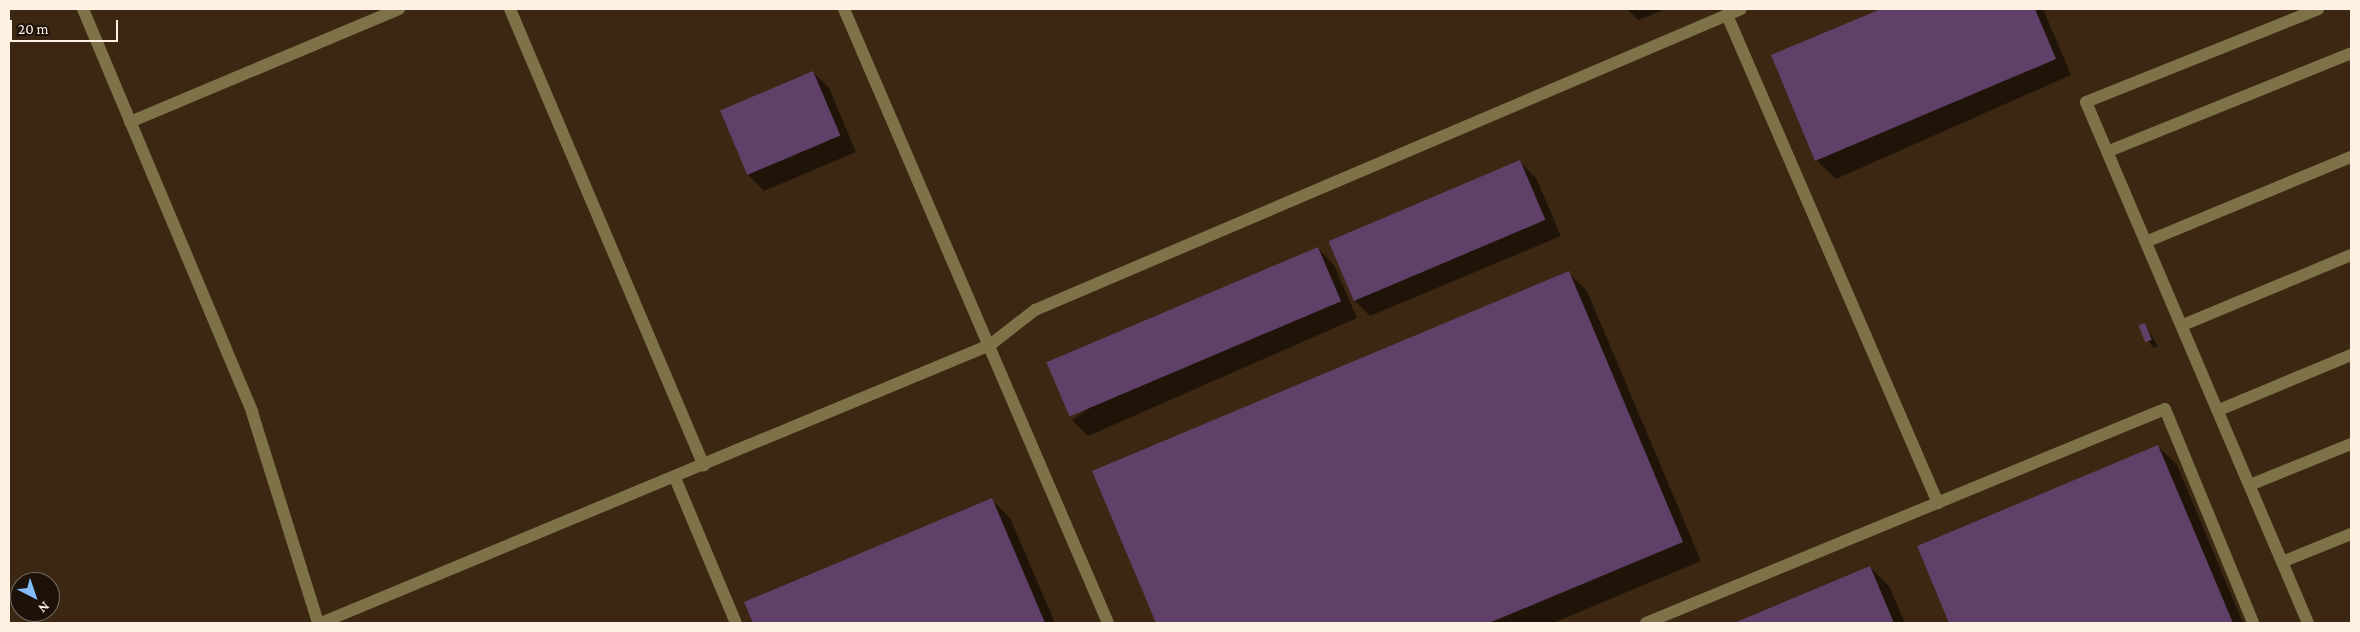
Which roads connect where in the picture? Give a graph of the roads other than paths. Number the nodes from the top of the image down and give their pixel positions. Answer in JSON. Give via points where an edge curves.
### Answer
{"nodes":[{"id":1,"x":83,"y":9,"type":"edge"},
{"id":2,"x":399,"y":9,"type":"edge"},
{"id":3,"x":510,"y":9,"type":"edge"},
{"id":4,"x":844,"y":9,"type":"edge"},
{"id":5,"x":1741,"y":9,"type":"edge"},
{"id":6,"x":2318,"y":9,"type":"edge"},
{"id":7,"x":1727,"y":15,"type":"junction"},
{"id":8,"x":2351,"y":54,"type":"edge"},
{"id":9,"x":130,"y":122,"type":"junction"},
{"id":10,"x":2109,"y":151,"type":"junction"},
{"id":11,"x":2351,"y":157,"type":"edge"},
{"id":12,"x":2148,"y":241,"type":"junction"},
{"id":13,"x":2351,"y":255,"type":"edge"},
{"id":14,"x":2183,"y":325,"type":"junction"},
{"id":15,"x":990,"y":345,"type":"junction"},
{"id":16,"x":2351,"y":355,"type":"edge"},
{"id":17,"x":2219,"y":410,"type":"junction"},
{"id":18,"x":2351,"y":444,"type":"edge"},
{"id":19,"x":704,"y":466,"type":"junction"},
{"id":20,"x":674,"y":478,"type":"junction"},
{"id":21,"x":2250,"y":485,"type":"junction"},
{"id":22,"x":1938,"y":503,"type":"junction"},
{"id":23,"x":2351,"y":534,"type":"edge"},
{"id":24,"x":2282,"y":562,"type":"junction"},
{"id":25,"x":320,"y":623,"type":"edge"},
{"id":26,"x":736,"y":623,"type":"edge"},
{"id":27,"x":1108,"y":623,"type":"edge"},
{"id":28,"x":1646,"y":623,"type":"edge"},
{"id":29,"x":2253,"y":623,"type":"edge"},
{"id":30,"x":2308,"y":623,"type":"edge"}],
"edges":[{"from":1,"to":9,"type":"lane"},
{"from":2,"to":9,"type":"lane"},
{"from":3,"to":19,"type":"lane"},
{"from":4,"to":15,"type":"lane"},
{"from":5,"to":7,"type":"lane"},
{"from":6,"to":10,"type":"lane","via":[[2086,102]]},
{"from":7,"to":15,"type":"lane","via":[[1035,310]]},
{"from":7,"to":22,"type":"lane"},
{"from":8,"to":10,"type":"lane"},
{"from":9,"to":25,"type":"lane","via":[[252,412]]},
{"from":10,"to":12,"type":"lane"},
{"from":11,"to":12,"type":"lane"},
{"from":12,"to":14,"type":"lane"},
{"from":13,"to":14,"type":"lane"},
{"from":14,"to":17,"type":"lane"},
{"from":15,"to":19,"type":"lane"},
{"from":15,"to":27,"type":"lane"},
{"from":16,"to":17,"type":"lane"},
{"from":17,"to":21,"type":"lane"},
{"from":18,"to":21,"type":"lane"},
{"from":19,"to":20,"type":"lane"},
{"from":20,"to":25,"type":"lane"},
{"from":20,"to":26,"type":"lane"},
{"from":21,"to":24,"type":"lane"},
{"from":22,"to":28,"type":"lane"},
{"from":22,"to":29,"type":"lane","via":[[2165,409]]},
{"from":23,"to":24,"type":"lane"},
{"from":24,"to":30,"type":"lane"}]}
